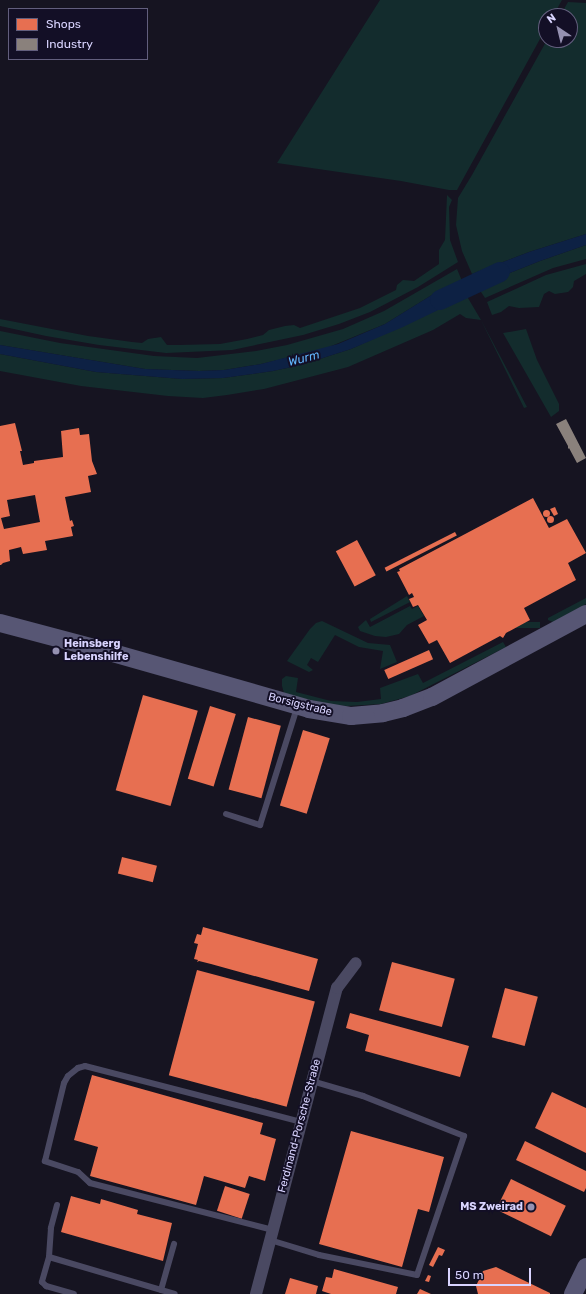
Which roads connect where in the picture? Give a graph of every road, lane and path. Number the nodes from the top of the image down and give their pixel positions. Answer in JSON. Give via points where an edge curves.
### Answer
{"nodes":[{"id":1,"x":586,"y":614,"type":"edge"},
{"id":2,"x":0,"y":623,"type":"edge"},
{"id":3,"x":298,"y":706,"type":"junction"},
{"id":4,"x":226,"y":814,"type":"dead end"},
{"id":5,"x":356,"y":964,"type":"dead end"},
{"id":6,"x":312,"y":1081,"type":"junction"},
{"id":7,"x":302,"y":1122,"type":"junction"},
{"id":8,"x":57,"y":1205,"type":"dead end"},
{"id":9,"x":271,"y":1235,"type":"junction"},
{"id":10,"x":174,"y":1244,"type":"dead end"},
{"id":11,"x":49,"y":1257,"type":"junction"},
{"id":12,"x":586,"y":1267,"type":"edge"},
{"id":13,"x":161,"y":1290,"type":"junction"},
{"id":14,"x":74,"y":1294,"type":"edge"},
{"id":15,"x":175,"y":1294,"type":"edge"},
{"id":16,"x":256,"y":1294,"type":"edge"},
{"id":17,"x":573,"y":1294,"type":"edge"}],
"edges":[{"from":1,"to":3,"type":"street","name":"Borsigstraße","via":[[432,697],[403,708],[350,716]]},
{"from":2,"to":3,"type":"street","name":"Borsigstraße"},
{"from":3,"to":4,"type":"lane","via":[[260,825]]},
{"from":5,"to":6,"type":"street","name":"Ferdinand-Porsche-Straße","via":[[337,988]]},
{"from":6,"to":7,"type":"street","name":"Ferdinand-Porsche-Straße"},
{"from":6,"to":9,"type":"lane","via":[[363,1096],[464,1136],[417,1275],[319,1255]]},
{"from":7,"to":9,"type":"street","name":"Ferdinand-Porsche-Straße"},
{"from":7,"to":9,"type":"lane","via":[[85,1066],[68,1076],[64,1083],[45,1161],[78,1172],[90,1183]]},
{"from":8,"to":11,"type":"lane","via":[[51,1228]]},
{"from":9,"to":16,"type":"street","name":"Ferdinand-Porsche-Straße"},
{"from":10,"to":13,"type":"lane"},
{"from":11,"to":13,"type":"lane"},
{"from":11,"to":14,"type":"lane","via":[[42,1282],[44,1285]]},
{"from":12,"to":17,"type":"street"},
{"from":13,"to":15,"type":"lane"}]}
